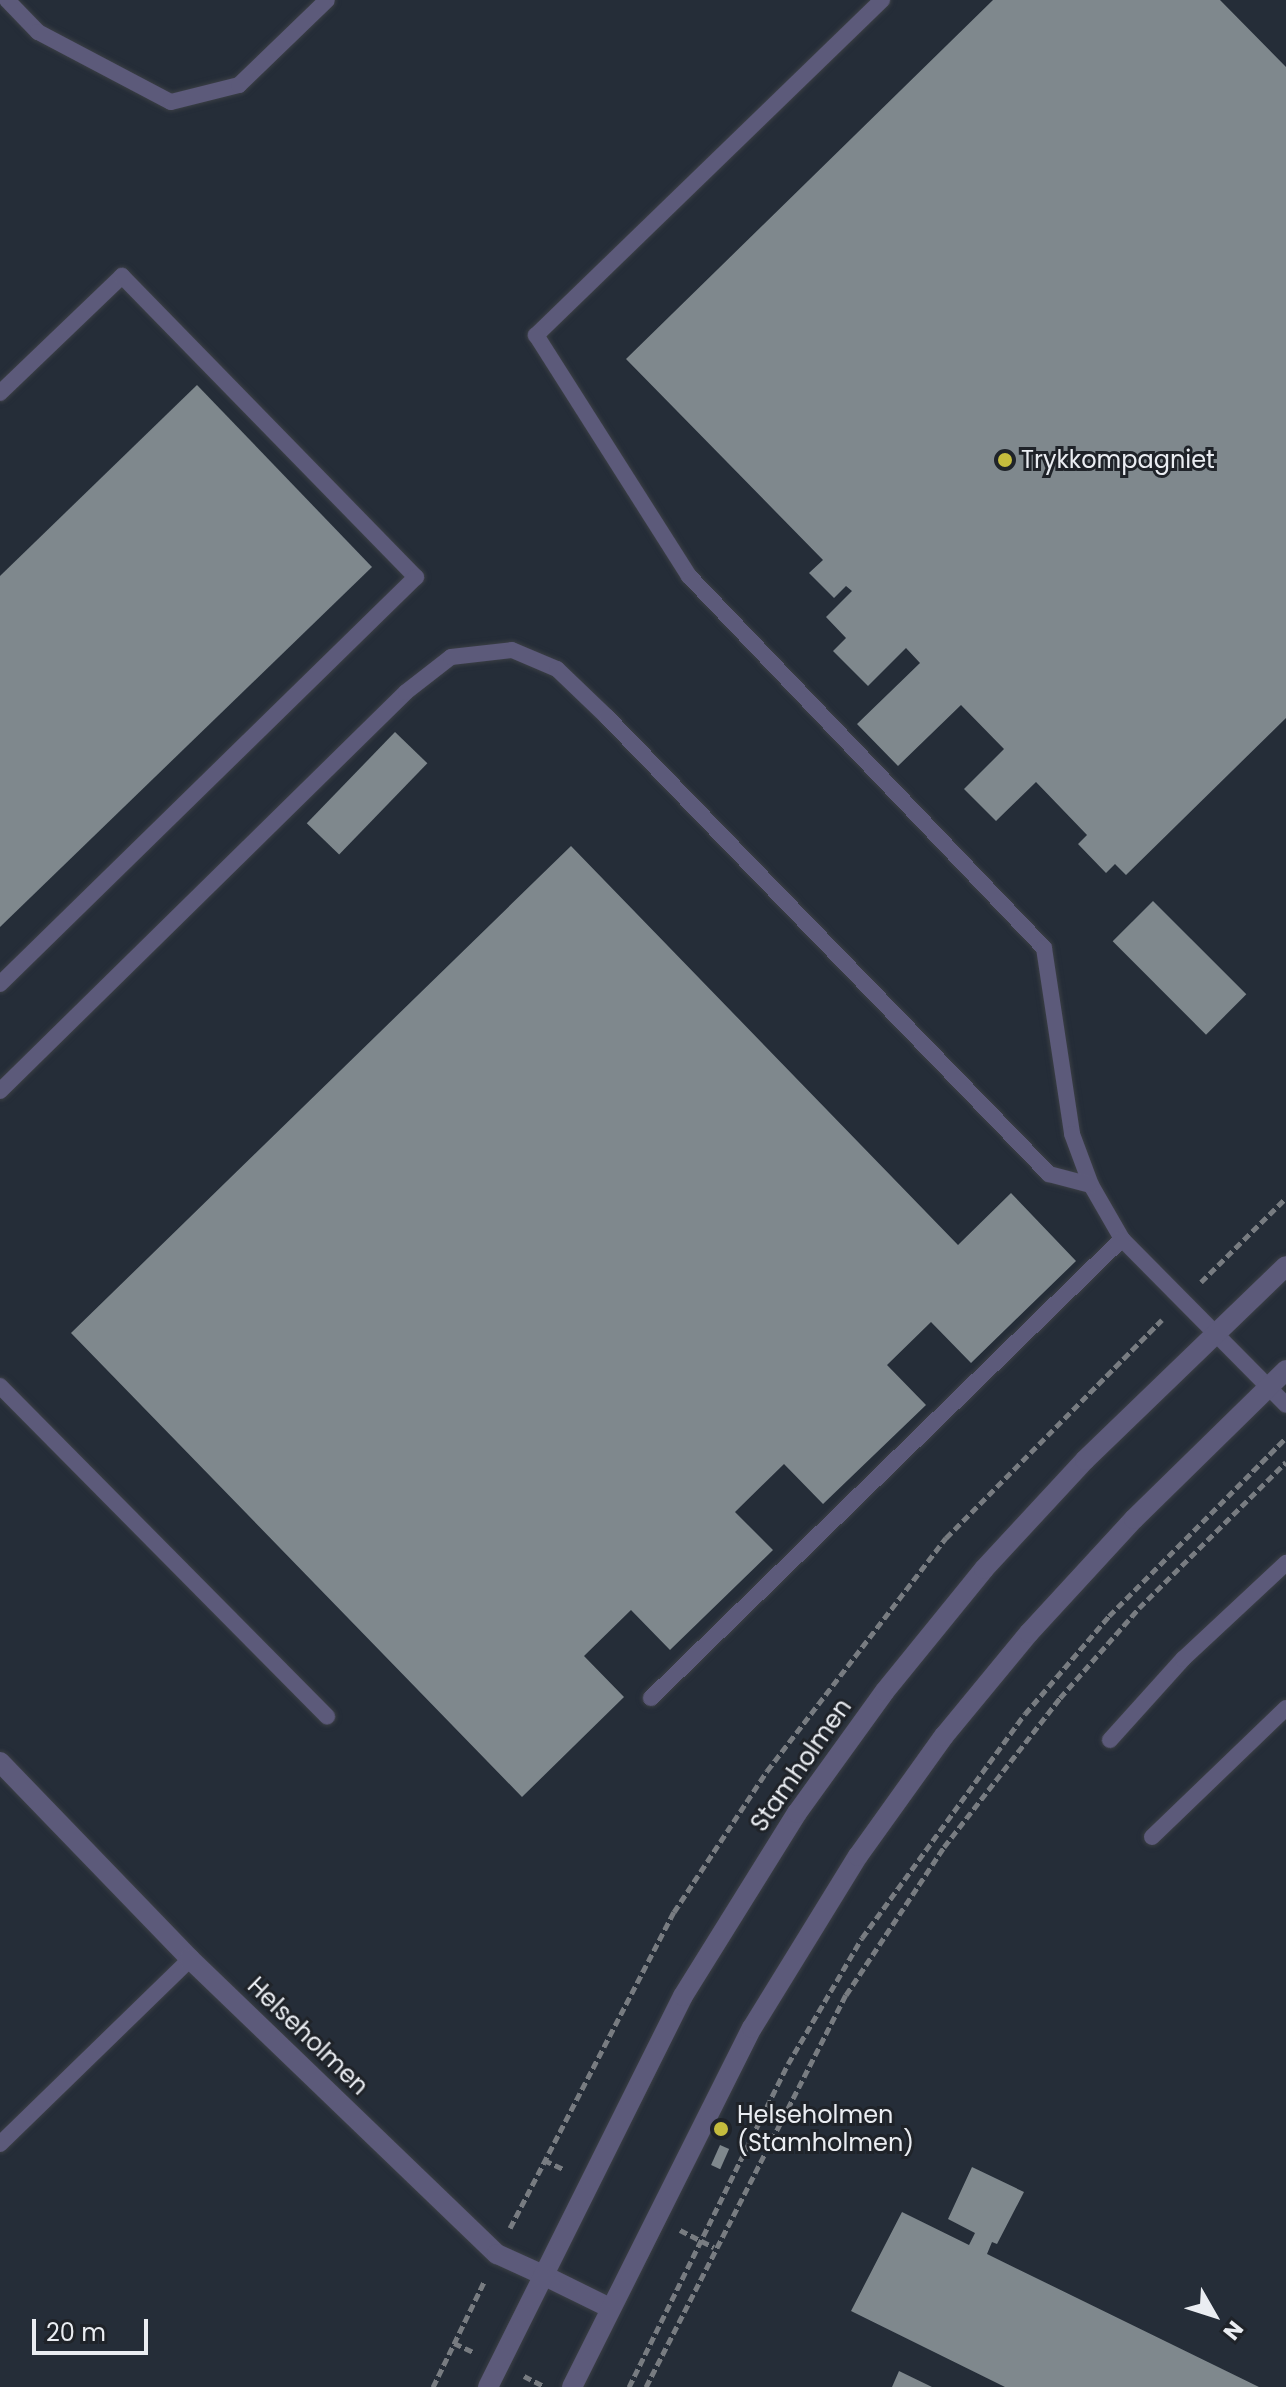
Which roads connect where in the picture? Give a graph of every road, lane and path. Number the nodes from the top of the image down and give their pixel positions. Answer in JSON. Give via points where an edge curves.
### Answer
{"nodes":[{"id":1,"x":7,"y":0,"type":"edge"},
{"id":2,"x":327,"y":0,"type":"edge"},
{"id":3,"x":882,"y":0,"type":"edge"},
{"id":4,"x":0,"y":393,"type":"edge"},
{"id":5,"x":0,"y":984,"type":"edge"},
{"id":6,"x":0,"y":1091,"type":"edge"},
{"id":7,"x":1091,"y":1185,"type":"junction"},
{"id":8,"x":1122,"y":1239,"type":"junction"},
{"id":9,"x":1286,"y":1266,"type":"edge"},
{"id":10,"x":1215,"y":1335,"type":"junction"},
{"id":11,"x":1286,"y":1370,"type":"edge"},
{"id":12,"x":0,"y":1386,"type":"edge"},
{"id":13,"x":1268,"y":1387,"type":"junction"},
{"id":14,"x":1286,"y":1405,"type":"edge"},
{"id":15,"x":1286,"y":1438,"type":"edge"},
{"id":16,"x":1286,"y":1462,"type":"edge"},
{"id":17,"x":1286,"y":1563,"type":"edge"},
{"id":18,"x":651,"y":1698,"type":"dead end"},
{"id":19,"x":1286,"y":1708,"type":"edge"},
{"id":20,"x":327,"y":1716,"type":"dead end"},
{"id":21,"x":1110,"y":1740,"type":"dead end"},
{"id":22,"x":0,"y":1762,"type":"edge"},
{"id":23,"x":1152,"y":1837,"type":"dead end"},
{"id":24,"x":190,"y":1959,"type":"junction"},
{"id":25,"x":0,"y":2144,"type":"edge"},
{"id":26,"x":544,"y":2160,"type":"dead end"},
{"id":27,"x":588,"y":2183,"type":"junction"},
{"id":28,"x":657,"y":2217,"type":"junction"},
{"id":29,"x":700,"y":2240,"type":"junction"},
{"id":30,"x":714,"y":2247,"type":"junction"},
{"id":31,"x":543,"y":2275,"type":"junction"},
{"id":32,"x":610,"y":2308,"type":"junction"},
{"id":33,"x":488,"y":2387,"type":"edge"},
{"id":34,"x":572,"y":2387,"type":"edge"},
{"id":35,"x":629,"y":2387,"type":"edge"},
{"id":36,"x":646,"y":2387,"type":"edge"}],
"edges":[{"from":1,"to":2,"type":"lane","via":[[38,32],[171,102],[239,85]]},
{"from":3,"to":7,"type":"lane","via":[[536,335],[689,576],[1044,948],[1072,1134]]},
{"from":4,"to":5,"type":"lane","via":[[122,276],[416,577]]},
{"from":6,"to":7,"type":"lane","via":[[406,692],[451,657],[512,650],[557,669],[607,717],[1049,1174]]},
{"from":7,"to":8,"type":"lane"},
{"from":8,"to":10,"type":"lane"},
{"from":8,"to":18,"type":"lane"},
{"from":9,"to":10,"type":"street","name":"Stamholmen"},
{"from":10,"to":13,"type":"lane"},
{"from":10,"to":27,"type":"street","name":"Stamholmen","via":[[1075,1471],[984,1569],[885,1691],[797,1813],[683,1996]]},
{"from":11,"to":13,"type":"street"},
{"from":12,"to":20,"type":"lane"},
{"from":13,"to":14,"type":"lane"},
{"from":13,"to":28,"type":"street","via":[[1103,1553],[944,1736],[858,1856],[752,2028]]},
{"from":15,"to":29,"type":"path","via":[[1109,1616],[943,1822],[862,1938],[795,2052]]},
{"from":16,"to":30,"type":"path","via":[[1139,1608],[1060,1698],[944,1847],[846,1995]]},
{"from":17,"to":21,"type":"lane","via":[[1183,1659]]},
{"from":19,"to":23,"type":"lane"},
{"from":22,"to":24,"type":"street","name":"Helseholmen"},
{"from":24,"to":25,"type":"lane"},
{"from":24,"to":31,"type":"street","name":"Helseholmen","via":[[497,2254]]},
{"from":26,"to":27,"type":"path"},
{"from":27,"to":31,"type":"street","name":"Stamholmen"},
{"from":28,"to":29,"type":"path"},
{"from":28,"to":32,"type":"street"},
{"from":29,"to":30,"type":"path"},
{"from":29,"to":35,"type":"path"},
{"from":30,"to":36,"type":"path"},
{"from":31,"to":32,"type":"street","name":"Helseholmen"},
{"from":31,"to":33,"type":"street","name":"Stamholmen"},
{"from":32,"to":34,"type":"street"}]}
